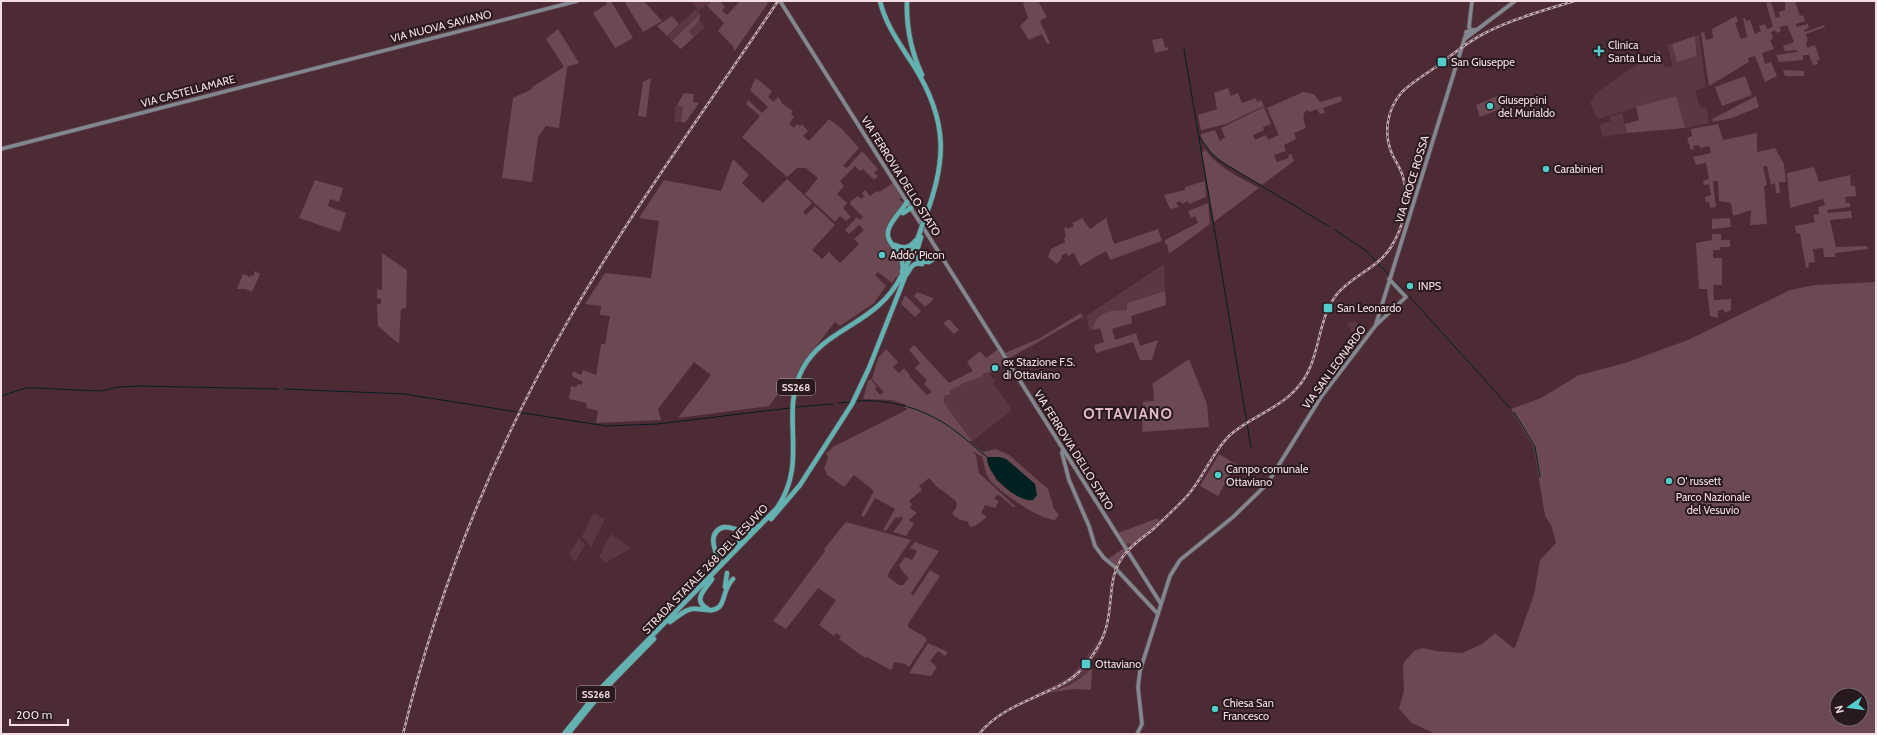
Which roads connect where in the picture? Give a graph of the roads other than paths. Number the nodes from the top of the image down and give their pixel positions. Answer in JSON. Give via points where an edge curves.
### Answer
{"nodes":[{"id":1,"x":577,"y":1,"type":"edge"},
{"id":2,"x":780,"y":1,"type":"edge"},
{"id":3,"x":880,"y":1,"type":"edge"},
{"id":4,"x":907,"y":1,"type":"edge"},
{"id":5,"x":1472,"y":1,"type":"edge"},
{"id":6,"x":1515,"y":1,"type":"edge"},
{"id":7,"x":1471,"y":21,"type":"junction"},
{"id":8,"x":1476,"y":30,"type":"junction"},
{"id":9,"x":1468,"y":33,"type":"junction"},
{"id":10,"x":379,"y":50,"type":"joint"},
{"id":11,"x":1,"y":149,"type":"edge"},
{"id":12,"x":940,"y":179,"type":"junction"},
{"id":13,"x":907,"y":202,"type":"junction"},
{"id":14,"x":911,"y":208,"type":"junction"},
{"id":15,"x":924,"y":223,"type":"junction"},
{"id":16,"x":921,"y":233,"type":"junction"},
{"id":17,"x":942,"y":256,"type":"junction"},
{"id":18,"x":1390,"y":277,"type":"junction"},
{"id":19,"x":901,"y":280,"type":"junction"},
{"id":20,"x":1376,"y":325,"type":"junction"},
{"id":21,"x":1063,"y":448,"type":"junction"},
{"id":22,"x":783,"y":503,"type":"junction"},
{"id":23,"x":777,"y":508,"type":"junction"},
{"id":24,"x":734,"y":528,"type":"junction"},
{"id":25,"x":724,"y":562,"type":"junction"},
{"id":26,"x":721,"y":568,"type":"junction"},
{"id":27,"x":727,"y":573,"type":"dead end"},
{"id":28,"x":712,"y":579,"type":"junction"},
{"id":29,"x":732,"y":579,"type":"dead end"},
{"id":30,"x":727,"y":584,"type":"junction"},
{"id":31,"x":736,"y":584,"type":"dead end"},
{"id":32,"x":1161,"y":604,"type":"junction"},
{"id":33,"x":709,"y":610,"type":"junction"},
{"id":34,"x":1158,"y":614,"type":"junction"},
{"id":35,"x":670,"y":622,"type":"junction"},
{"id":36,"x":564,"y":734,"type":"edge"},
{"id":37,"x":568,"y":734,"type":"edge"},
{"id":38,"x":1137,"y":734,"type":"edge"}],
"edges":[{"from":1,"to":10,"type":"main road","name":"VIA NUOVA SAVIANO"},
{"from":2,"to":13,"type":"main road","name":"VIA FERROVIA DELLO STATO"},
{"from":3,"to":12,"type":"highway","name":"STRADA STATALE 268 DEL VESUVIO","number":"SS268","via":[[890,28],[925,84],[936,114],[941,140]]},
{"from":4,"to":12,"type":"highway","name":"STRADA STATALE 268 DEL VESUVIO","number":"SS268","via":[[908,32],[914,56],[933,97],[940,120],[944,148]]},
{"from":5,"to":7,"type":"main road"},
{"from":6,"to":8,"type":"main road","name":"VIA CROCE ROSSA"},
{"from":7,"to":8,"type":"main road","via":[[1470,28]]},
{"from":7,"to":9,"type":"main road"},
{"from":8,"to":9,"type":"main road","name":"VIA CROCE ROSSA"},
{"from":9,"to":18,"type":"main road","name":"VIA CROCE ROSSA"},
{"from":10,"to":11,"type":"main road","name":"VIA CASTELLAMARE"},
{"from":12,"to":15,"type":"highway","name":"STRADA STATALE 268 DEL VESUVIO","number":"SS268"},
{"from":12,"to":15,"type":"highway","name":"STRADA STATALE 268 DEL VESUVIO","number":"SS268"},
{"from":13,"to":14,"type":"main road","name":"VIA FERROVIA DELLO STATO"},
{"from":13,"to":19,"type":"highway","via":[[888,234],[902,261]]},
{"from":14,"to":16,"type":"highway","via":[[905,211],[889,230],[892,243],[899,247],[908,247]]},
{"from":14,"to":17,"type":"main road","name":"VIA FERROVIA DELLO STATO"},
{"from":15,"to":16,"type":"highway","name":"STRADA STATALE 268 DEL VESUVIO","number":"SS268","bridge":true},
{"from":16,"to":17,"type":"highway","via":[[916,254],[919,261],[929,262]]},
{"from":16,"to":19,"type":"highway","name":"STRADA STATALE 268 DEL VESUVIO","number":"SS268"},
{"from":17,"to":19,"type":"highway","via":[[929,264],[915,264]]},
{"from":17,"to":21,"type":"main road","name":"VIA FERROVIA DELLO STATO"},
{"from":18,"to":20,"type":"main road","name":"VIA CROCE ROSSA"},
{"from":18,"to":20,"type":"main road","via":[[1406,297]]},
{"from":19,"to":22,"type":"highway","name":"STRADA STATALE 268 DEL VESUVIO","number":"SS268","via":[[873,358],[852,404],[808,474]]},
{"from":19,"to":22,"type":"highway","name":"STRADA STATALE 268 DEL VESUVIO","number":"SS268","via":[[878,307],[825,341],[812,354],[803,369],[793,402],[793,472]]},
{"from":20,"to":32,"type":"main road","name":"VIA SAN LEONARDO","via":[[1320,397],[1268,484],[1180,560],[1170,576]]},
{"from":21,"to":32,"type":"main road","name":"VIA FERROVIA DELLO STATO"},
{"from":21,"to":34,"type":"main road","via":[[1069,480],[1095,546]]},
{"from":22,"to":23,"type":"highway","name":"STRADA STATALE 268 DEL VESUVIO","number":"SS268"},
{"from":22,"to":25,"type":"highway","name":"STRADA STATALE 268 DEL VESUVIO","number":"SS268"},
{"from":23,"to":24,"type":"highway","via":[[755,530],[745,532]]},
{"from":23,"to":25,"type":"highway","name":"STRADA STATALE 268 DEL VESUVIO","number":"SS268"},
{"from":24,"to":25,"type":"highway","via":[[740,536],[739,544]]},
{"from":24,"to":25,"type":"highway","via":[[724,527],[713,537],[714,548]]},
{"from":25,"to":26,"type":"highway","name":"STRADA STATALE 268 DEL VESUVIO","number":"SS268"},
{"from":26,"to":28,"type":"highway","name":"STRADA STATALE 268 DEL VESUVIO","number":"SS268"},
{"from":26,"to":36,"type":"highway","name":"STRADA STATALE 268 DEL VESUVIO","number":"SS268","via":[[604,685]]},
{"from":27,"to":30,"type":"highway"},
{"from":28,"to":33,"type":"highway","via":[[700,599]]},
{"from":28,"to":35,"type":"highway","name":"STRADA STATALE 268 DEL VESUVIO","number":"SS268"},
{"from":29,"to":30,"type":"highway"},
{"from":30,"to":31,"type":"highway"},
{"from":30,"to":33,"type":"highway","via":[[720,606],[715,610]]},
{"from":32,"to":34,"type":"main road","name":"VIA SAN LEONARDO"},
{"from":33,"to":35,"type":"highway","via":[[690,609]]},
{"from":34,"to":38,"type":"main road","name":"VIA SAN LEONARDO","via":[[1139,678],[1142,724]]},
{"from":35,"to":37,"type":"highway","name":"STRADA STATALE 268 DEL VESUVIO","number":"SS268","via":[[602,692]]}]}
